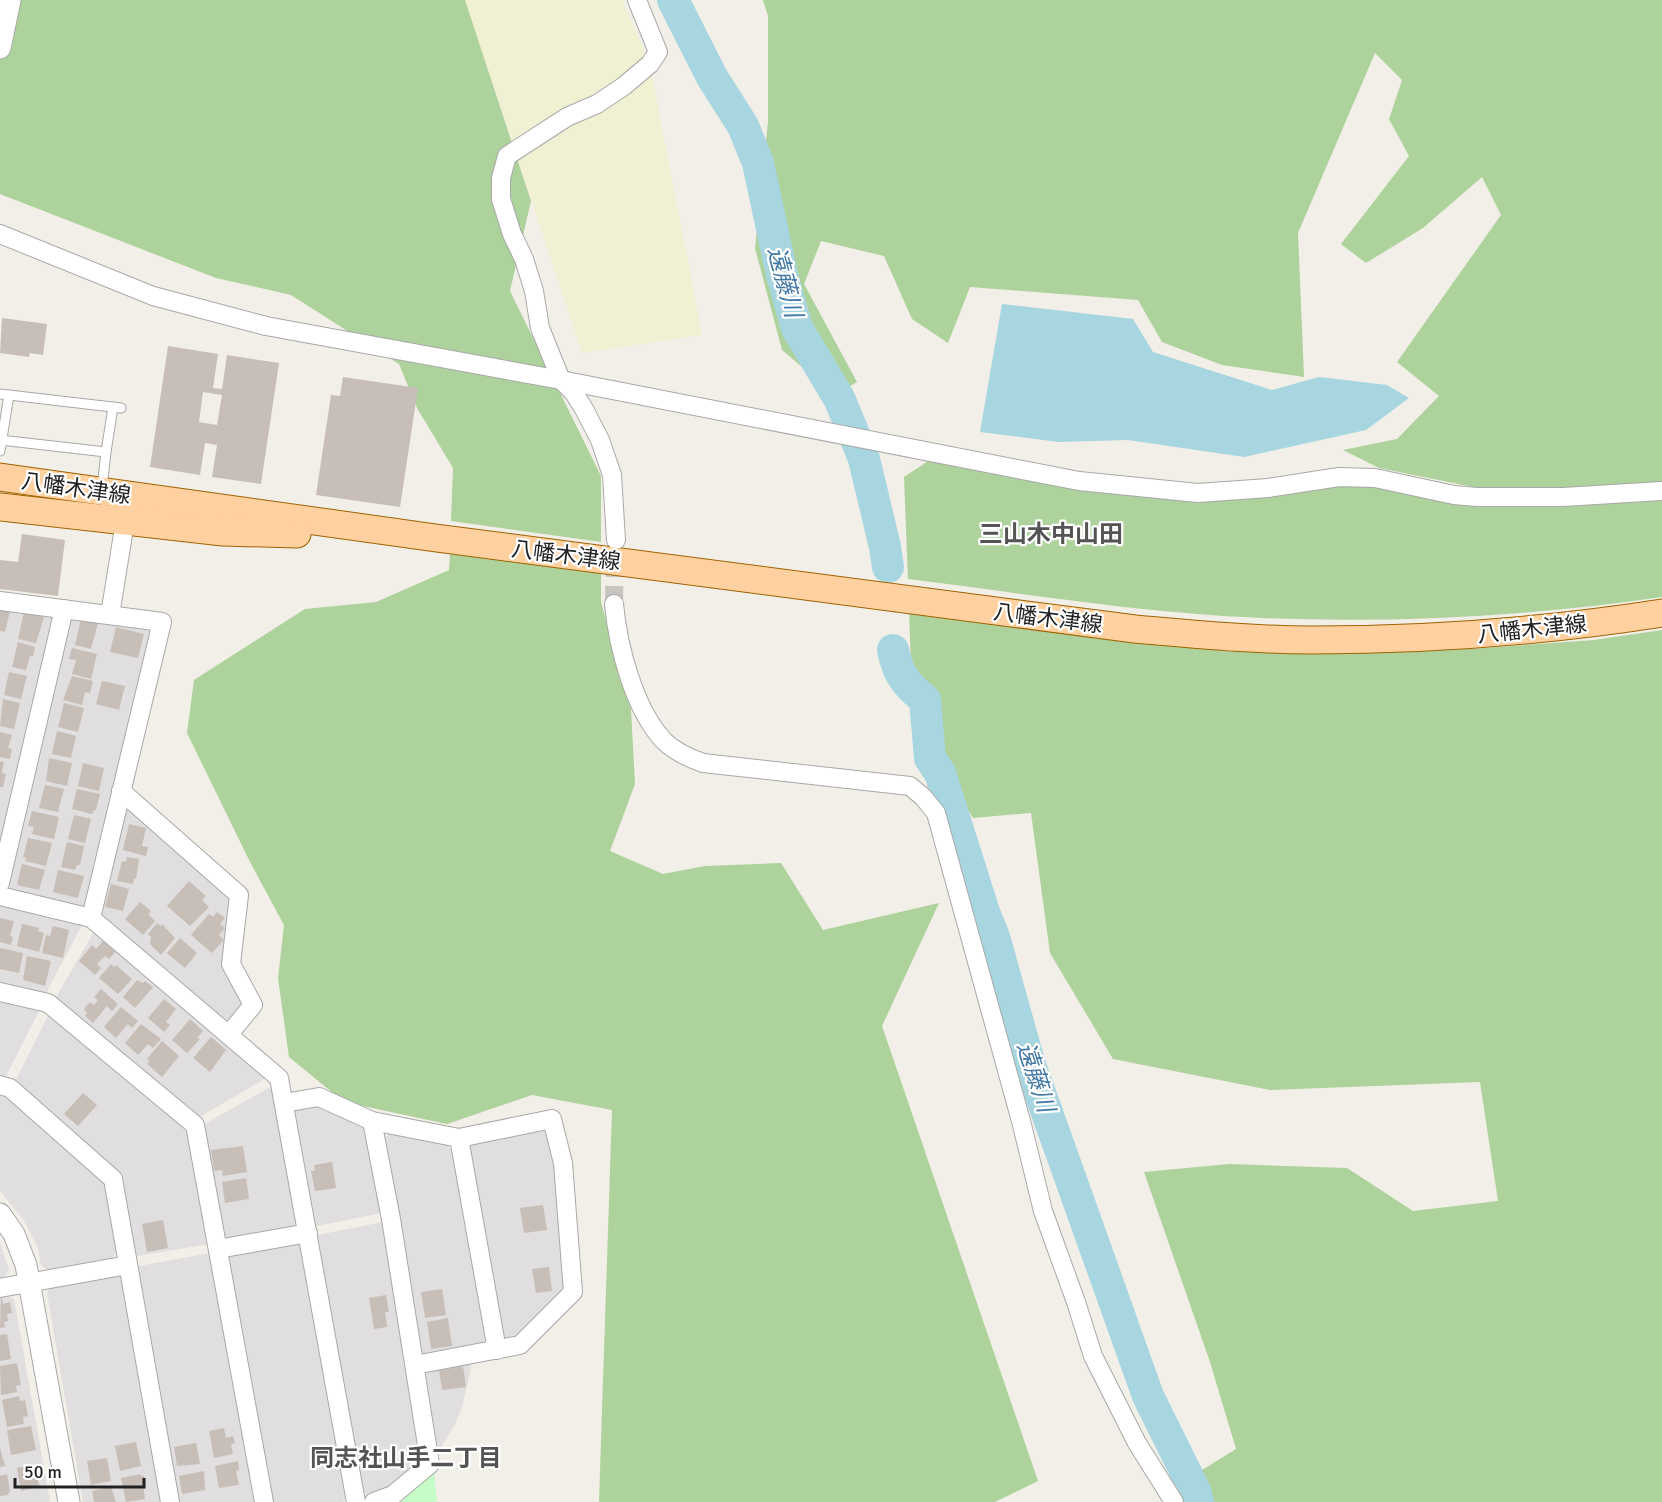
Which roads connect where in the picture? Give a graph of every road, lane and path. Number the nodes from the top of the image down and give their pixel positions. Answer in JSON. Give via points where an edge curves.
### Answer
{"nodes":[{"id":1,"x":10,"y":0,"type":"edge"},
{"id":2,"x":637,"y":0,"type":"edge"},
{"id":3,"x":0,"y":48,"type":"edge"},
{"id":4,"x":0,"y":234,"type":"edge"},
{"id":5,"x":561,"y":380,"type":"junction"},
{"id":6,"x":4,"y":394,"type":"edge"},
{"id":7,"x":1,"y":440,"type":"edge"},
{"id":8,"x":0,"y":451,"type":"edge"},
{"id":9,"x":106,"y":452,"type":"junction"},
{"id":10,"x":0,"y":477,"type":"edge"},
{"id":11,"x":1662,"y":491,"type":"edge"},
{"id":12,"x":102,"y":492,"type":"junction"},
{"id":13,"x":0,"y":507,"type":"edge"},
{"id":14,"x":124,"y":522,"type":"junction"},
{"id":15,"x":436,"y":538,"type":"junction"},
{"id":16,"x":616,"y":540,"type":"tunnel mouth"},
{"id":17,"x":0,"y":601,"type":"edge"},
{"id":18,"x":614,"y":604,"type":"tunnel mouth"},
{"id":19,"x":64,"y":609,"type":"junction"},
{"id":20,"x":1662,"y":613,"type":"edge"},
{"id":21,"x":110,"y":615,"type":"junction"},
{"id":22,"x":121,"y":791,"type":"junction"},
{"id":23,"x":0,"y":883,"type":"edge"},
{"id":24,"x":0,"y":896,"type":"edge"},
{"id":25,"x":91,"y":918,"type":"junction"},
{"id":26,"x":0,"y":992,"type":"edge"},
{"id":27,"x":229,"y":1034,"type":"junction"},
{"id":28,"x":0,"y":1085,"type":"edge"},
{"id":29,"x":284,"y":1103,"type":"junction"},
{"id":30,"x":372,"y":1121,"type":"junction"},
{"id":31,"x":459,"y":1137,"type":"junction"},
{"id":32,"x":0,"y":1214,"type":"edge"},
{"id":33,"x":308,"y":1233,"type":"junction"},
{"id":34,"x":218,"y":1249,"type":"junction"},
{"id":35,"x":128,"y":1265,"type":"junction"},
{"id":36,"x":30,"y":1283,"type":"junction"},
{"id":37,"x":0,"y":1288,"type":"edge"},
{"id":38,"x":497,"y":1350,"type":"junction"},
{"id":39,"x":415,"y":1365,"type":"junction"},
{"id":40,"x":69,"y":1502,"type":"edge"},
{"id":41,"x":170,"y":1502,"type":"edge"},
{"id":42,"x":264,"y":1502,"type":"edge"},
{"id":43,"x":356,"y":1502,"type":"edge"},
{"id":44,"x":374,"y":1502,"type":"edge"},
{"id":45,"x":1174,"y":1502,"type":"edge"}],
"edges":[{"from":1,"to":3,"type":"street"},
{"from":2,"to":5,"type":"street","via":[[658,52],[650,64],[597,104],[567,117],[507,156],[501,178],[501,199],[534,291],[540,328]]},
{"from":4,"to":5,"type":"street","via":[[153,296],[266,326]]},
{"from":5,"to":11,"type":"street","via":[[1079,481],[1198,493],[1348,477],[1375,478],[1477,497]]},
{"from":5,"to":16,"type":"street","via":[[584,409],[609,466]]},
{"from":6,"to":7,"type":"lane"},
{"from":6,"to":9,"type":"lane","via":[[117,407]]},
{"from":7,"to":8,"type":"lane"},
{"from":7,"to":9,"type":"lane"},
{"from":9,"to":12,"type":"lane"},
{"from":10,"to":12,"type":"main road","name":"八幡木津線"},
{"from":12,"to":15,"type":"main road","name":"八幡木津線"},
{"from":13,"to":14,"type":"main road","name":"八幡木津線"},
{"from":14,"to":15,"type":"main road","name":"八幡木津線","via":[[223,532]]},
{"from":14,"to":21,"type":"street"},
{"from":15,"to":20,"type":"main road","name":"八幡木津線","via":[[1135,629],[1222,636],[1312,640],[1466,636]]},
{"from":17,"to":19,"type":"street"},
{"from":18,"to":45,"type":"street","via":[[622,648],[648,721],[665,742],[684,756],[703,764],[910,786],[936,813],[1043,1211],[1093,1356],[1137,1443]]},
{"from":19,"to":21,"type":"street"},
{"from":19,"to":23,"type":"street"},
{"from":21,"to":22,"type":"street","via":[[162,622]]},
{"from":22,"to":25,"type":"street"},
{"from":22,"to":27,"type":"street","via":[[239,895],[231,964],[253,1005]]},
{"from":24,"to":25,"type":"street"},
{"from":25,"to":27,"type":"street"},
{"from":26,"to":34,"type":"street","via":[[48,1003],[195,1125]]},
{"from":27,"to":29,"type":"street","via":[[279,1078]]},
{"from":28,"to":35,"type":"street","via":[[10,1088],[113,1179]]},
{"from":29,"to":30,"type":"street","via":[[319,1097]]},
{"from":29,"to":33,"type":"street"},
{"from":30,"to":31,"type":"street"},
{"from":30,"to":39,"type":"street"},
{"from":31,"to":38,"type":"street"},
{"from":31,"to":38,"type":"street","via":[[552,1119],[563,1163],[573,1292],[520,1346]]},
{"from":32,"to":36,"type":"street","via":[[21,1249]]},
{"from":33,"to":34,"type":"street"},
{"from":33,"to":43,"type":"street"},
{"from":34,"to":42,"type":"street"},
{"from":35,"to":36,"type":"street"},
{"from":35,"to":41,"type":"street"},
{"from":36,"to":37,"type":"street"},
{"from":36,"to":40,"type":"street"},
{"from":38,"to":39,"type":"street"},
{"from":39,"to":44,"type":"street","via":[[430,1464],[393,1495]]}]}
